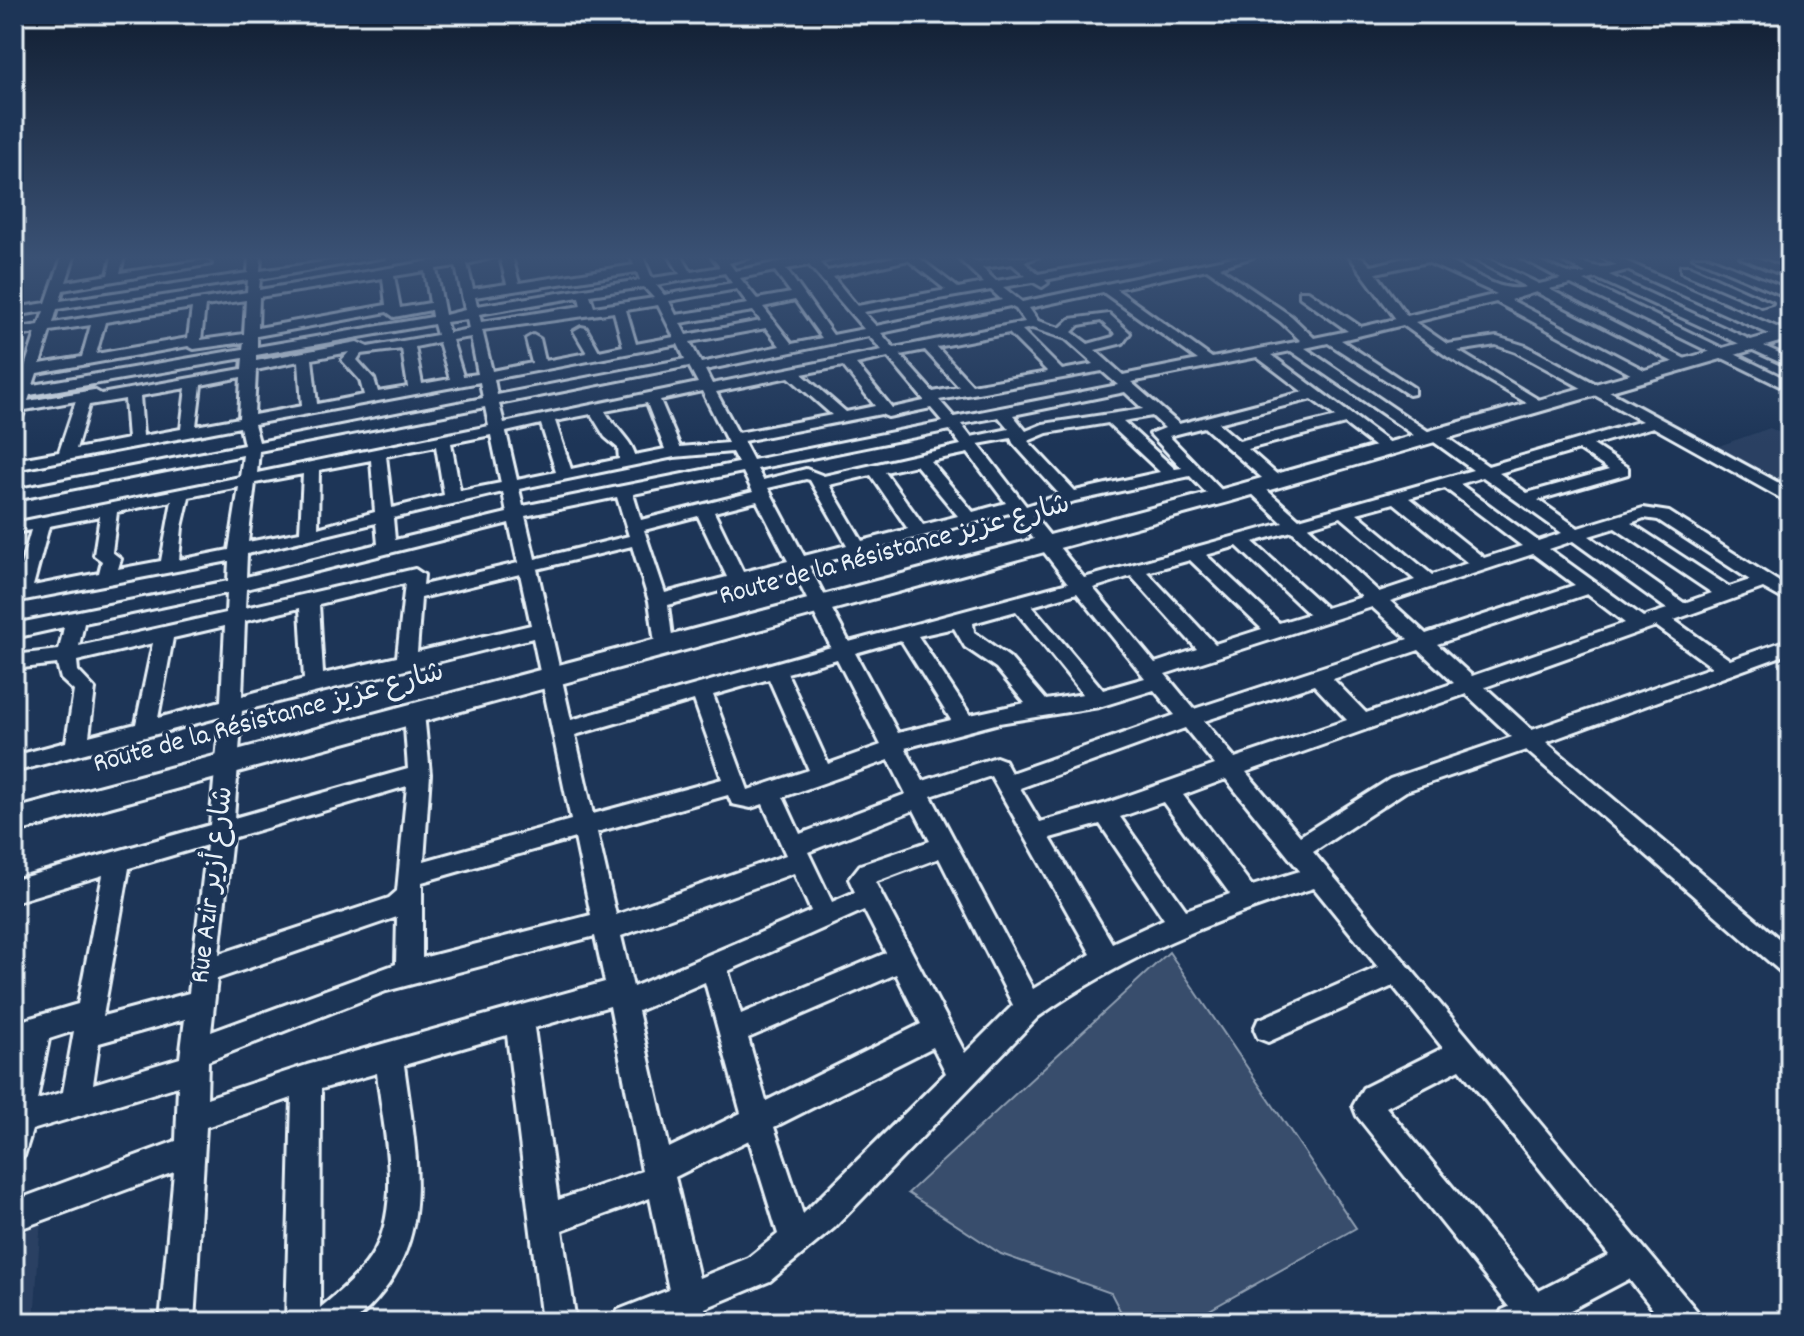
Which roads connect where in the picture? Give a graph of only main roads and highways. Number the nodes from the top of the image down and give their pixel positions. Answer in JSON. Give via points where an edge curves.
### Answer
{"nodes":[{"id":1,"x":1788,"y":336,"type":"edge"},
{"id":2,"x":14,"y":821,"type":"edge"}],
"edges":[{"from":1,"to":2,"type":"main road","name":"Route de la Résistance شارع عزيز","via":[[1220,497]]}]}
